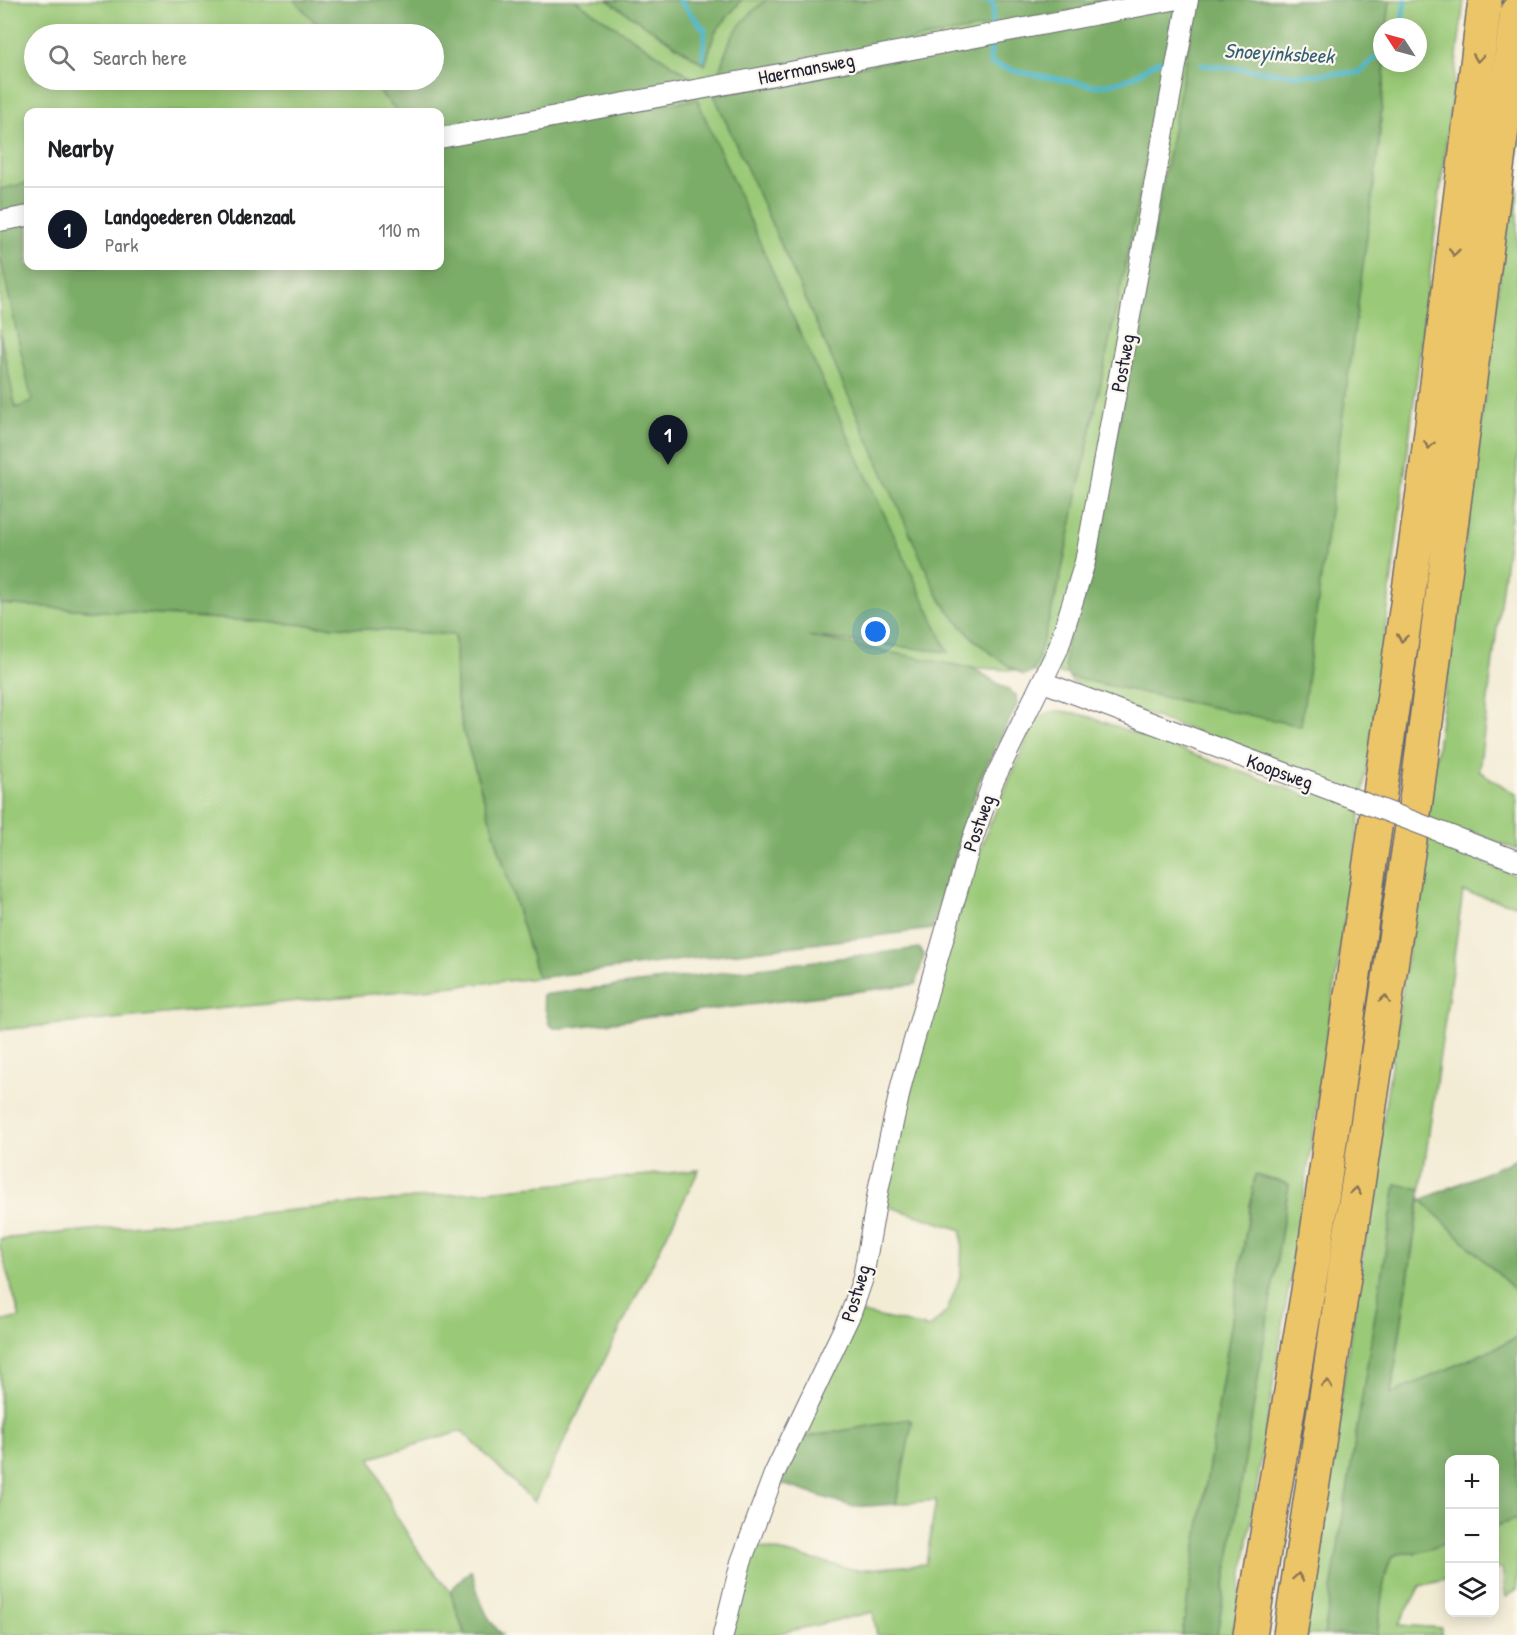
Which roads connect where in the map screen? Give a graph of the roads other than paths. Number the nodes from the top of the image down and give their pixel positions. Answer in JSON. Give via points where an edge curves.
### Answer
{"nodes":[{"id":1,"x":1173,"y":0,"type":"edge"},
{"id":2,"x":1188,"y":0,"type":"edge"},
{"id":3,"x":1485,"y":0,"type":"edge"},
{"id":4,"x":1517,"y":12,"type":"edge"},
{"id":5,"x":444,"y":137,"type":"edge"},
{"id":6,"x":24,"y":217,"type":"edge"},
{"id":7,"x":0,"y":221,"type":"edge"},
{"id":8,"x":1043,"y":682,"type":"junction"},
{"id":9,"x":1517,"y":861,"type":"edge"},
{"id":10,"x":723,"y":1635,"type":"edge"},
{"id":11,"x":1250,"y":1635,"type":"edge"},
{"id":12,"x":1290,"y":1635,"type":"edge"}],
"edges":[{"from":1,"to":5,"type":"street","name":"Haermansweg"},
{"from":2,"to":8,"type":"street","name":"Postweg","via":[[1085,562],[1073,607]]},
{"from":3,"to":11,"type":"highway","one_way":true,"via":[[1427,464],[1313,1261]]},
{"from":12,"to":4,"type":"highway","one_way":true,"via":[[1416,800]]},
{"from":6,"to":7,"type":"street"},
{"from":8,"to":9,"type":"street","name":"Koopsweg","bridge":true},
{"from":8,"to":10,"type":"street","name":"Postweg","via":[[993,783],[942,938],[902,1082],[863,1278],[851,1313],[774,1474],[741,1562]]}]}
